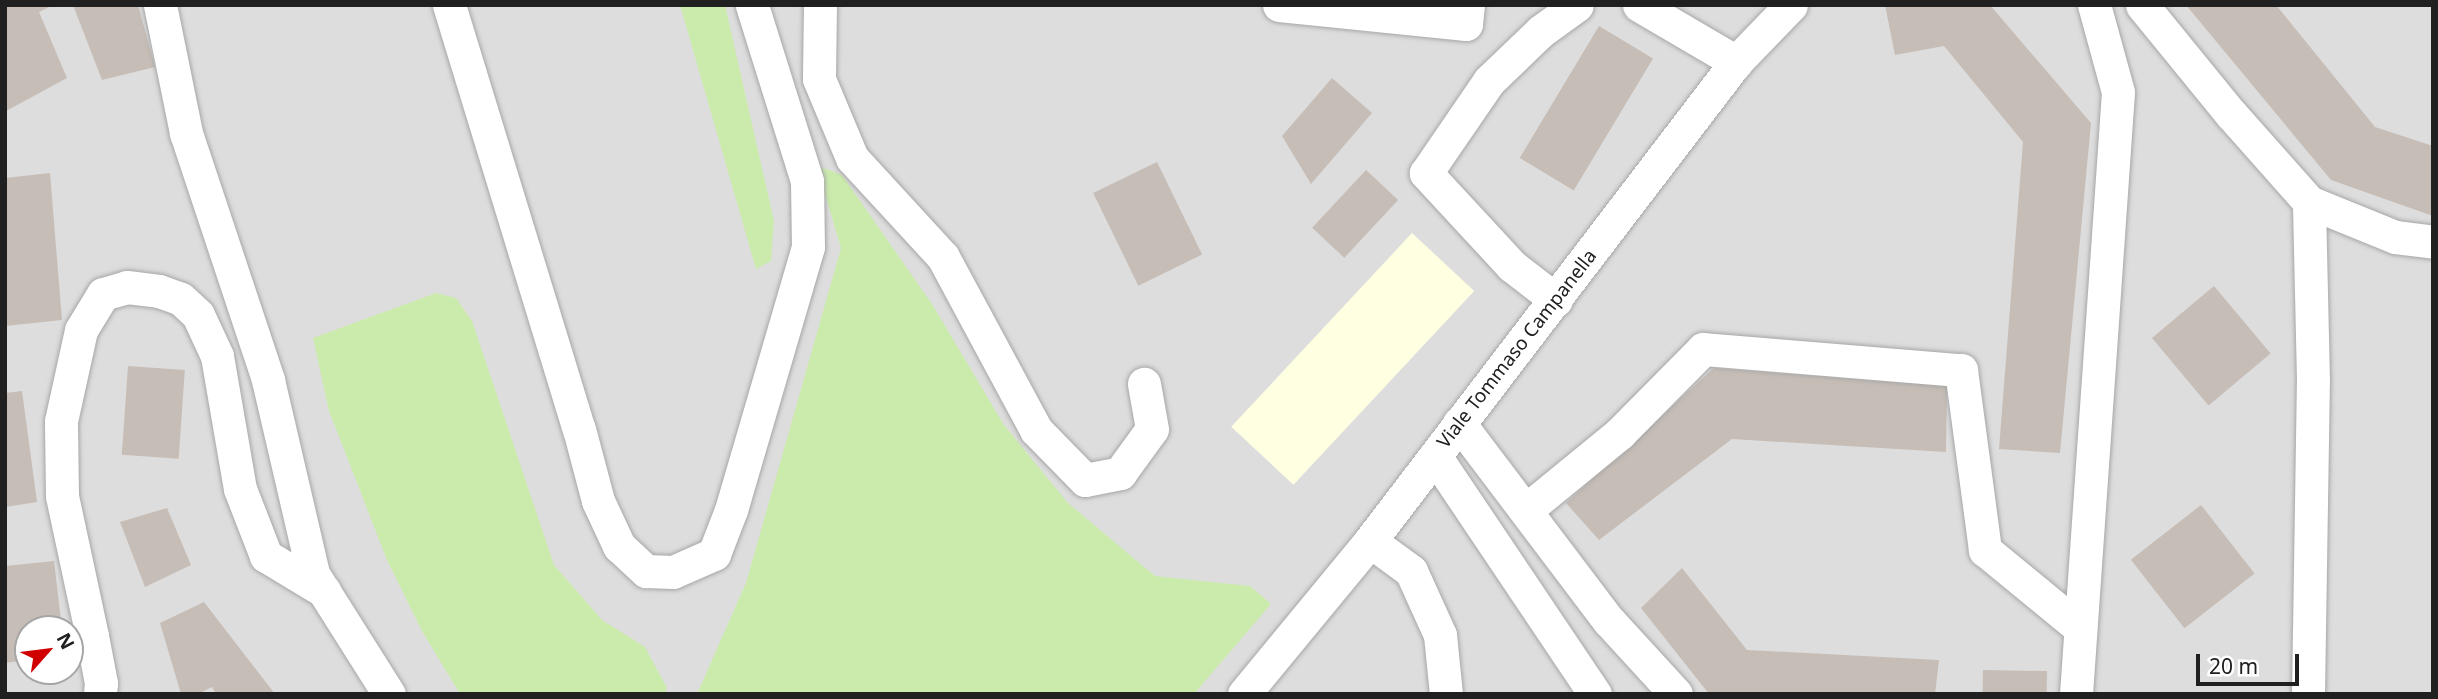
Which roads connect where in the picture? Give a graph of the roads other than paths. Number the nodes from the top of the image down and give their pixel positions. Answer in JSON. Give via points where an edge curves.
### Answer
{"nodes":[{"id":1,"x":160,"y":5,"type":"edge"},
{"id":2,"x":449,"y":5,"type":"edge"},
{"id":3,"x":752,"y":5,"type":"edge"},
{"id":4,"x":820,"y":5,"type":"edge"},
{"id":5,"x":1279,"y":5,"type":"edge"},
{"id":6,"x":1468,"y":5,"type":"edge"},
{"id":7,"x":1577,"y":5,"type":"edge"},
{"id":8,"x":1639,"y":5,"type":"edge"},
{"id":9,"x":1791,"y":5,"type":"edge"},
{"id":10,"x":2094,"y":5,"type":"edge"},
{"id":11,"x":2142,"y":5,"type":"edge"},
{"id":12,"x":1736,"y":62,"type":"junction"},
{"id":13,"x":2309,"y":202,"type":"junction"},
{"id":14,"x":2433,"y":242,"type":"edge"},
{"id":15,"x":1556,"y":300,"type":"junction"},
{"id":16,"x":1144,"y":384,"type":"dead end"},
{"id":17,"x":1459,"y":423,"type":"junction"},
{"id":18,"x":1435,"y":456,"type":"junction"},
{"id":19,"x":1526,"y":510,"type":"junction"},
{"id":20,"x":1370,"y":541,"type":"junction"},
{"id":21,"x":324,"y":591,"type":"junction"},
{"id":22,"x":2080,"y":628,"type":"junction"},
{"id":23,"x":100,"y":694,"type":"edge"},
{"id":24,"x":388,"y":694,"type":"edge"},
{"id":25,"x":1244,"y":694,"type":"edge"},
{"id":26,"x":1446,"y":694,"type":"edge"},
{"id":27,"x":1595,"y":694,"type":"edge"},
{"id":28,"x":1676,"y":694,"type":"edge"},
{"id":29,"x":2076,"y":694,"type":"edge"},
{"id":30,"x":2308,"y":694,"type":"edge"}],
"edges":[{"from":1,"to":21,"type":"street","via":[[186,133],[268,380],[313,574]]},
{"from":2,"to":3,"type":"street","via":[[598,501],[619,546],[646,571],[673,572],[714,554],[808,247],[807,181]]},
{"from":4,"to":16,"type":"street","via":[[819,79],[852,158],[943,257],[1036,430],[1085,480],[1120,473],[1152,429]]},
{"from":5,"to":6,"type":"street","via":[[1466,24]]},
{"from":7,"to":15,"type":"street","via":[[1489,81],[1426,173],[1512,266]]},
{"from":8,"to":12,"type":"street"},
{"from":9,"to":12,"type":"street","name":"Viale Tommaso Campanella"},
{"from":10,"to":22,"type":"street","via":[[2118,92]]},
{"from":11,"to":13,"type":"street"},
{"from":12,"to":15,"type":"street","name":"Viale Tommaso Campanella"},
{"from":13,"to":14,"type":"street","via":[[2395,237]]},
{"from":13,"to":30,"type":"street","via":[[2314,381]]},
{"from":15,"to":17,"type":"street","name":"Viale Tommaso Campanella"},
{"from":17,"to":18,"type":"street","name":"Viale Tommaso Campanella"},
{"from":17,"to":19,"type":"street"},
{"from":18,"to":20,"type":"street","name":"Viale Tommaso Campanella"},
{"from":18,"to":27,"type":"street"},
{"from":19,"to":22,"type":"street","via":[[1620,433],[1703,349],[1961,370],[1985,551]]},
{"from":19,"to":28,"type":"street","via":[[1609,621]]},
{"from":20,"to":25,"type":"street","name":"Viale Tommaso Campanella"},
{"from":20,"to":26,"type":"street","via":[[1411,571],[1440,635]]},
{"from":21,"to":23,"type":"street","via":[[266,556],[240,489],[217,356],[198,315],[181,299],[159,291],[127,287],[103,294],[81,330],[61,421],[62,496],[90,623]]},
{"from":21,"to":24,"type":"street"},
{"from":22,"to":29,"type":"street"}]}
